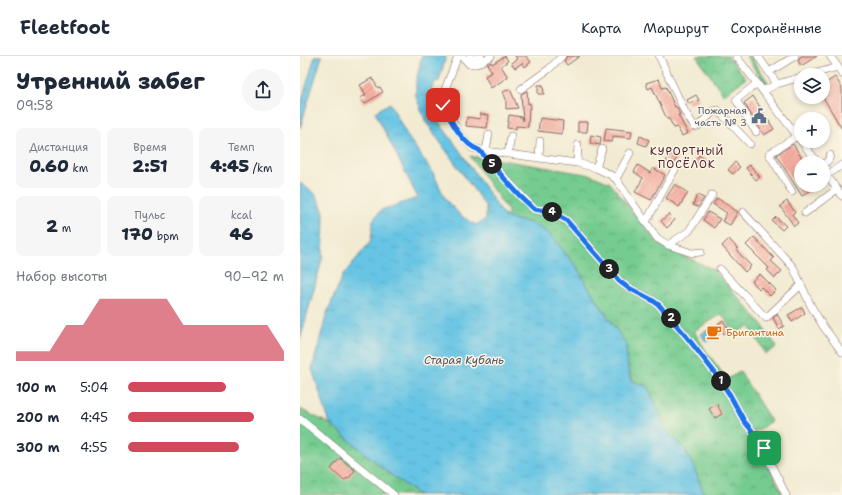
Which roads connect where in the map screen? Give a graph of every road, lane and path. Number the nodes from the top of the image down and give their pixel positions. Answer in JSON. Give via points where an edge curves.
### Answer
{"nodes":[{"id":1,"x":458,"y":56,"type":"edge"},
{"id":2,"x":462,"y":56,"type":"edge"},
{"id":3,"x":470,"y":56,"type":"edge"},
{"id":4,"x":481,"y":56,"type":"edge"},
{"id":5,"x":491,"y":56,"type":"edge"},
{"id":6,"x":562,"y":56,"type":"edge"},
{"id":7,"x":659,"y":56,"type":"edge"},
{"id":8,"x":736,"y":56,"type":"edge"},
{"id":9,"x":795,"y":56,"type":"edge"},
{"id":10,"x":830,"y":56,"type":"edge"},
{"id":11,"x":760,"y":57,"type":"edge"},
{"id":12,"x":838,"y":68,"type":"junction"},
{"id":13,"x":830,"y":70,"type":"edge"},
{"id":14,"x":769,"y":72,"type":"junction"},
{"id":15,"x":842,"y":74,"type":"edge"},
{"id":16,"x":794,"y":79,"type":"edge"},
{"id":17,"x":757,"y":83,"type":"junction"},
{"id":18,"x":777,"y":84,"type":"junction"},
{"id":19,"x":521,"y":89,"type":"dead end"},
{"id":20,"x":763,"y":91,"type":"junction"},
{"id":21,"x":756,"y":132,"type":"dead end"},
{"id":22,"x":794,"y":132,"type":"edge"},
{"id":23,"x":489,"y":134,"type":"dead end"},
{"id":24,"x":511,"y":136,"type":"dead end"},
{"id":25,"x":794,"y":138,"type":"edge"},
{"id":26,"x":540,"y":141,"type":"dead end"},
{"id":27,"x":750,"y":144,"type":"dead end"},
{"id":28,"x":578,"y":145,"type":"dead end"},
{"id":29,"x":806,"y":148,"type":"edge"},
{"id":30,"x":602,"y":149,"type":"dead end"},
{"id":31,"x":483,"y":151,"type":"junction"},
{"id":32,"x":630,"y":153,"type":"dead end"},
{"id":33,"x":508,"y":154,"type":"junction"},
{"id":34,"x":813,"y":156,"type":"edge"},
{"id":35,"x":539,"y":158,"type":"junction"},
{"id":36,"x":577,"y":163,"type":"junction"},
{"id":37,"x":842,"y":165,"type":"edge"},
{"id":38,"x":596,"y":168,"type":"junction"},
{"id":39,"x":675,"y":169,"type":"dead end"},
{"id":40,"x":830,"y":171,"type":"edge"},
{"id":41,"x":616,"y":179,"type":"junction"},
{"id":42,"x":830,"y":180,"type":"edge"},
{"id":43,"x":837,"y":189,"type":"junction"},
{"id":44,"x":792,"y":192,"type":"dead end"},
{"id":45,"x":712,"y":195,"type":"dead end"},
{"id":46,"x":842,"y":196,"type":"edge"},
{"id":47,"x":743,"y":212,"type":"dead end"},
{"id":48,"x":805,"y":213,"type":"dead end"},
{"id":49,"x":646,"y":222,"type":"junction"},
{"id":50,"x":668,"y":245,"type":"junction"},
{"id":51,"x":701,"y":252,"type":"dead end"},
{"id":52,"x":720,"y":269,"type":"dead end"},
{"id":53,"x":801,"y":285,"type":"junction"},
{"id":54,"x":842,"y":352,"type":"edge"},
{"id":55,"x":300,"y":419,"type":"edge"},
{"id":56,"x":394,"y":495,"type":"edge"},
{"id":57,"x":786,"y":495,"type":"edge"}],
"edges":[{"from":1,"to":31,"type":"street","via":[[442,97],[443,105],[459,133],[472,148]]},
{"from":2,"to":5,"type":"street","via":[[469,64],[477,64]]},
{"from":3,"to":4,"type":"street"},
{"from":6,"to":19,"type":"street"},
{"from":7,"to":27,"type":"street","via":[[685,112],[695,127],[718,110]]},
{"from":8,"to":17,"type":"street"},
{"from":9,"to":14,"type":"street"},
{"from":10,"to":12,"type":"street"},
{"from":11,"to":14,"type":"street"},
{"from":12,"to":13,"type":"street"},
{"from":12,"to":15,"type":"street"},
{"from":14,"to":18,"type":"street"},
{"from":16,"to":18,"type":"street"},
{"from":17,"to":20,"type":"street"},
{"from":17,"to":21,"type":"street","via":[[736,100]]},
{"from":18,"to":20,"type":"street"},
{"from":20,"to":22,"type":"street"},
{"from":23,"to":31,"type":"street"},
{"from":24,"to":33,"type":"street"},
{"from":25,"to":44,"type":"street","via":[[769,154]]},
{"from":26,"to":35,"type":"street"},
{"from":28,"to":36,"type":"street"},
{"from":29,"to":34,"type":"street"},
{"from":30,"to":38,"type":"street"},
{"from":31,"to":33,"type":"street"},
{"from":31,"to":57,"type":"street","via":[[534,209],[552,212],[566,220],[619,281],[659,305],[730,395],[744,421],[758,438]]},
{"from":32,"to":41,"type":"street"},
{"from":33,"to":35,"type":"street"},
{"from":35,"to":36,"type":"street"},
{"from":36,"to":38,"type":"street"},
{"from":37,"to":40,"type":"street"},
{"from":38,"to":41,"type":"street"},
{"from":39,"to":49,"type":"street"},
{"from":41,"to":49,"type":"street"},
{"from":42,"to":43,"type":"street"},
{"from":43,"to":46,"type":"street"},
{"from":43,"to":48,"type":"street"},
{"from":45,"to":50,"type":"street","via":[[689,231]]},
{"from":47,"to":53,"type":"street","via":[[794,266]]},
{"from":49,"to":50,"type":"street","via":[[657,238]]},
{"from":50,"to":51,"type":"street","via":[[692,253]]},
{"from":52,"to":53,"type":"street","via":[[766,318]]},
{"from":53,"to":54,"type":"street","via":[[823,326]]},
{"from":55,"to":56,"type":"street"}]}
